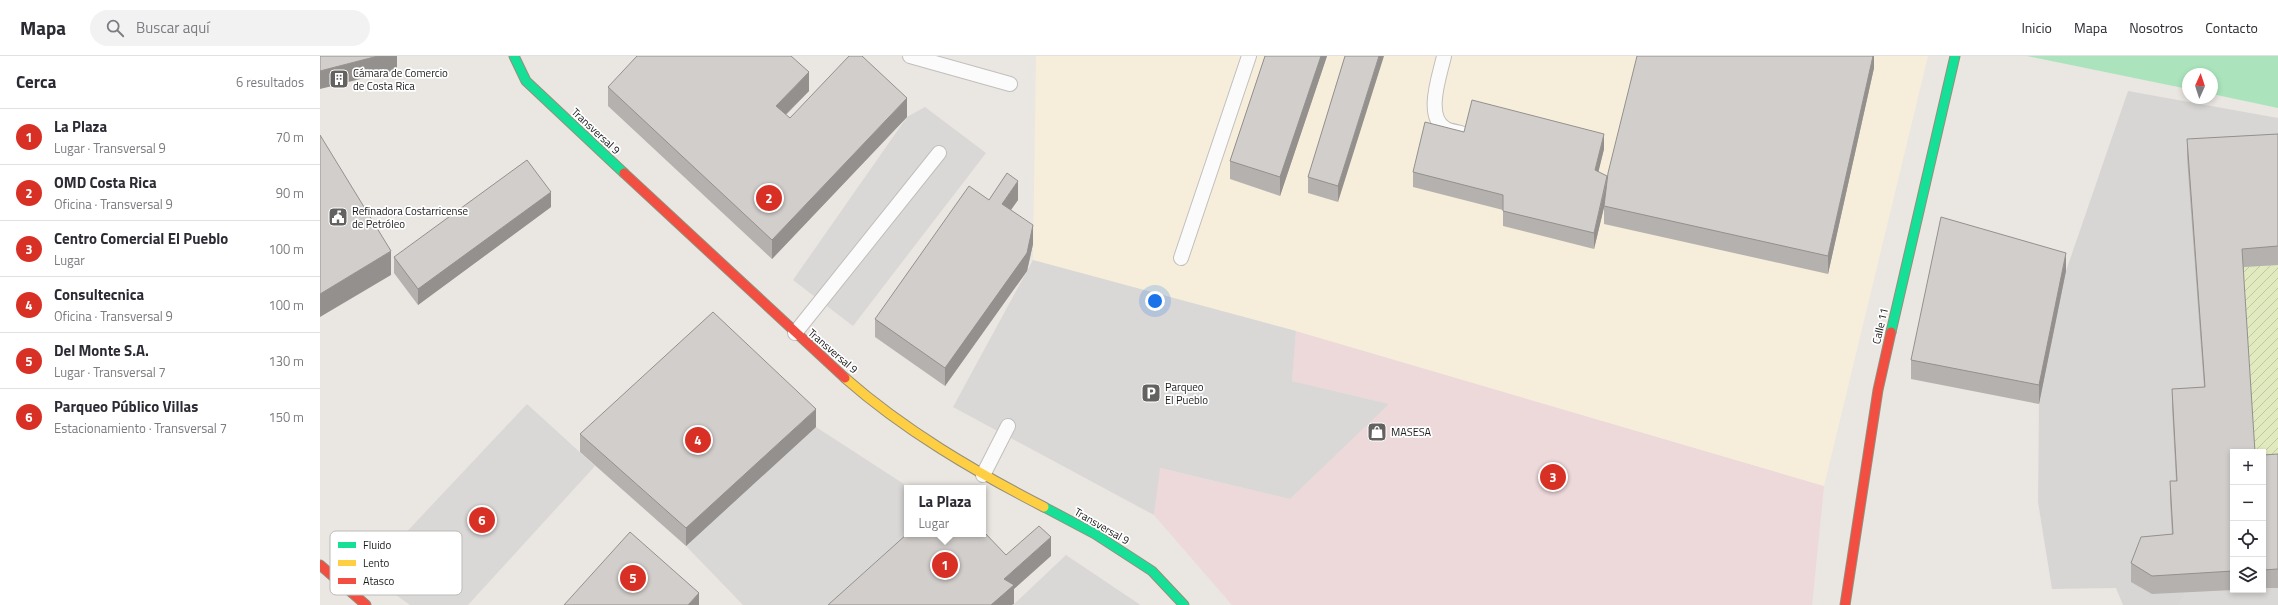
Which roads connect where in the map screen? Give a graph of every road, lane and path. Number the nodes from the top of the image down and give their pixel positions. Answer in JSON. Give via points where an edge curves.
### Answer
{"nodes":[{"id":1,"x":514,"y":56,"type":"edge"},
{"id":2,"x":910,"y":56,"type":"edge"},
{"id":3,"x":1249,"y":56,"type":"edge"},
{"id":4,"x":1444,"y":56,"type":"edge"},
{"id":5,"x":1954,"y":56,"type":"edge"},
{"id":6,"x":1010,"y":84,"type":"dead end"},
{"id":7,"x":1463,"y":134,"type":"edge"},
{"id":8,"x":939,"y":153,"type":"dead end"},
{"id":9,"x":1181,"y":258,"type":"dead end"},
{"id":10,"x":795,"y":333,"type":"junction"},
{"id":11,"x":1008,"y":426,"type":"dead end"},
{"id":12,"x":983,"y":475,"type":"junction"},
{"id":13,"x":320,"y":565,"type":"edge"},
{"id":14,"x":330,"y":574,"type":"edge"},
{"id":15,"x":354,"y":595,"type":"edge"},
{"id":16,"x":366,"y":605,"type":"edge"},
{"id":17,"x":1184,"y":605,"type":"edge"},
{"id":18,"x":1845,"y":605,"type":"edge"}],
"edges":[{"from":1,"to":10,"type":"street","name":"Transversal 9","via":[[526,81]]},
{"from":2,"to":6,"type":"lane"},
{"from":3,"to":9,"type":"lane"},
{"from":4,"to":7,"type":"lane","via":[[1435,97],[1435,114],[1445,129]]},
{"from":5,"to":18,"type":"street","name":"Calle 11","via":[[1878,390]]},
{"from":8,"to":10,"type":"lane"},
{"from":10,"to":12,"type":"street","name":"Transversal 9","via":[[876,405]]},
{"from":11,"to":12,"type":"lane"},
{"from":12,"to":17,"type":"street","name":"Transversal 9","via":[[1095,534],[1152,571]]},
{"from":13,"to":14,"type":"street"},
{"from":15,"to":16,"type":"street"}]}
